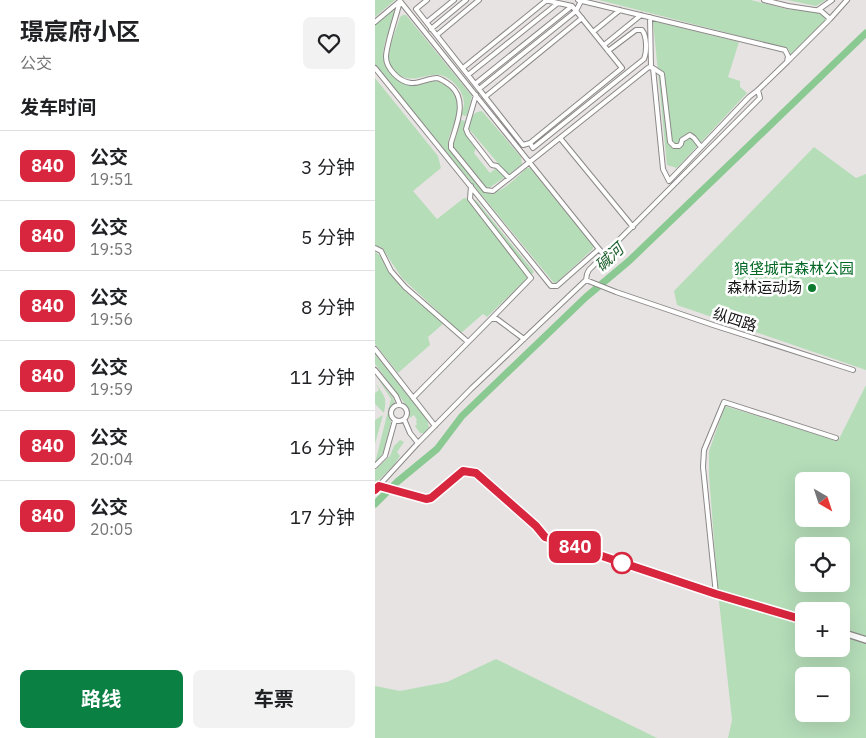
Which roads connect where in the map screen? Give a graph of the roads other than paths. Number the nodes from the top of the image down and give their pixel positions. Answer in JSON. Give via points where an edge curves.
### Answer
{"nodes":[{"id":1,"x":401,"y":0,"type":"edge"},
{"id":2,"x":427,"y":0,"type":"edge"},
{"id":3,"x":454,"y":0,"type":"edge"},
{"id":4,"x":466,"y":0,"type":"edge"},
{"id":5,"x":479,"y":0,"type":"edge"},
{"id":6,"x":546,"y":0,"type":"edge"},
{"id":7,"x":579,"y":0,"type":"edge"},
{"id":8,"x":764,"y":0,"type":"edge"},
{"id":9,"x":832,"y":0,"type":"edge"},
{"id":10,"x":847,"y":0,"type":"edge"},
{"id":11,"x":558,"y":3,"type":"junction"},
{"id":12,"x":572,"y":6,"type":"junction"},
{"id":13,"x":620,"y":10,"type":"junction"},
{"id":14,"x":818,"y":10,"type":"junction"},
{"id":15,"x":576,"y":11,"type":"junction"},
{"id":16,"x":641,"y":15,"type":"junction"},
{"id":17,"x":582,"y":18,"type":"junction"},
{"id":18,"x":650,"y":18,"type":"junction"},
{"id":19,"x":830,"y":19,"type":"junction"},
{"id":20,"x":375,"y":22,"type":"edge"},
{"id":21,"x":427,"y":22,"type":"junction"},
{"id":22,"x":431,"y":29,"type":"junction"},
{"id":23,"x":593,"y":32,"type":"junction"},
{"id":24,"x":437,"y":35,"type":"junction"},
{"id":25,"x":603,"y":45,"type":"junction"},
{"id":26,"x":608,"y":51,"type":"junction"},
{"id":27,"x":787,"y":62,"type":"junction"},
{"id":28,"x":375,"y":68,"type":"edge"},
{"id":29,"x":463,"y":68,"type":"junction"},
{"id":30,"x":652,"y":68,"type":"junction"},
{"id":31,"x":468,"y":75,"type":"junction"},
{"id":32,"x":475,"y":84,"type":"junction"},
{"id":33,"x":479,"y":89,"type":"junction"},
{"id":34,"x":759,"y":90,"type":"junction"},
{"id":35,"x":476,"y":95,"type":"junction"},
{"id":36,"x":485,"y":97,"type":"junction"},
{"id":37,"x":560,"y":138,"type":"junction"},
{"id":38,"x":530,"y":144,"type":"junction"},
{"id":39,"x":701,"y":147,"type":"junction"},
{"id":40,"x":529,"y":162,"type":"junction"},
{"id":41,"x":509,"y":178,"type":"junction"},
{"id":42,"x":471,"y":186,"type":"junction"},
{"id":43,"x":633,"y":226,"type":"junction"},
{"id":44,"x":375,"y":248,"type":"edge"},
{"id":45,"x":599,"y":248,"type":"junction"},
{"id":46,"x":605,"y":255,"type":"junction"},
{"id":47,"x":586,"y":280,"type":"junction"},
{"id":48,"x":491,"y":319,"type":"junction"},
{"id":49,"x":524,"y":339,"type":"junction"},
{"id":50,"x":468,"y":342,"type":"junction"},
{"id":51,"x":375,"y":349,"type":"edge"},
{"id":52,"x":375,"y":370,"type":"edge"},
{"id":53,"x":853,"y":370,"type":"dead end"},
{"id":54,"x":413,"y":398,"type":"junction"},
{"id":55,"x":400,"y":405,"type":"junction"},
{"id":56,"x":404,"y":419,"type":"junction"},
{"id":57,"x":395,"y":420,"type":"junction"},
{"id":58,"x":435,"y":426,"type":"junction"},
{"id":59,"x":836,"y":438,"type":"dead end"},
{"id":60,"x":418,"y":443,"type":"junction"},
{"id":61,"x":375,"y":466,"type":"edge"},
{"id":62,"x":380,"y":488,"type":"edge"},
{"id":63,"x":716,"y":594,"type":"junction"},
{"id":64,"x":795,"y":617,"type":"edge"},
{"id":65,"x":850,"y":635,"type":"edge"},
{"id":66,"x":866,"y":640,"type":"edge"}],
"edges":[{"from":1,"to":20,"type":"street"},
{"from":1,"to":35,"type":"street"},
{"from":1,"to":41,"type":"street","via":[[386,56],[388,66],[411,83],[438,78],[454,88],[460,99],[460,111],[451,148],[485,190],[493,191]]},
{"from":2,"to":21,"type":"street","via":[[416,9]]},
{"from":3,"to":21,"type":"street"},
{"from":4,"to":22,"type":"street"},
{"from":5,"to":24,"type":"street"},
{"from":6,"to":11,"type":"street"},
{"from":6,"to":29,"type":"street"},
{"from":7,"to":13,"type":"street"},
{"from":7,"to":15,"type":"street"},
{"from":8,"to":14,"type":"street"},
{"from":9,"to":14,"type":"street"},
{"from":10,"to":19,"type":"street"},
{"from":11,"to":12,"type":"street"},
{"from":11,"to":31,"type":"street"},
{"from":12,"to":15,"type":"street"},
{"from":12,"to":32,"type":"street"},
{"from":13,"to":16,"type":"street"},
{"from":13,"to":23,"type":"street"},
{"from":14,"to":19,"type":"street"},
{"from":15,"to":17,"type":"street"},
{"from":15,"to":33,"type":"street"},
{"from":16,"to":18,"type":"street"},
{"from":16,"to":25,"type":"street"},
{"from":17,"to":23,"type":"street"},
{"from":17,"to":36,"type":"street"},
{"from":18,"to":27,"type":"street","via":[[785,50]]},
{"from":18,"to":30,"type":"street"},
{"from":19,"to":27,"type":"street"},
{"from":21,"to":22,"type":"street"},
{"from":22,"to":24,"type":"street"},
{"from":23,"to":25,"type":"street"},
{"from":24,"to":29,"type":"street"},
{"from":25,"to":26,"type":"street"},
{"from":26,"to":38,"type":"street","via":[[622,68]]},
{"from":26,"to":38,"type":"street","via":[[635,30],[645,33],[644,59],[533,148]]},
{"from":27,"to":34,"type":"street"},
{"from":28,"to":42,"type":"street"},
{"from":29,"to":31,"type":"street"},
{"from":30,"to":37,"type":"street","via":[[649,67]]},
{"from":30,"to":39,"type":"street","via":[[662,74],[670,142],[679,146],[690,135]]},
{"from":30,"to":39,"type":"street","via":[[663,169],[669,181]]},
{"from":31,"to":32,"type":"street"},
{"from":32,"to":33,"type":"street"},
{"from":33,"to":36,"type":"street"},
{"from":34,"to":39,"type":"street"},
{"from":34,"to":43,"type":"street","via":[[760,98]]},
{"from":35,"to":40,"type":"street"},
{"from":35,"to":41,"type":"street","via":[[466,128],[468,134],[492,165]]},
{"from":36,"to":38,"type":"street","via":[[523,145]]},
{"from":37,"to":40,"type":"street"},
{"from":37,"to":43,"type":"street"},
{"from":40,"to":41,"type":"street"},
{"from":40,"to":45,"type":"street"},
{"from":42,"to":45,"type":"street","via":[[551,286],[557,286]]},
{"from":42,"to":48,"type":"street","via":[[470,199],[531,278]]},
{"from":43,"to":46,"type":"street"},
{"from":44,"to":50,"type":"street","via":[[381,251],[391,271],[405,287]]},
{"from":45,"to":46,"type":"street"},
{"from":46,"to":47,"type":"street","via":[[589,270]]},
{"from":47,"to":49,"type":"street"},
{"from":47,"to":53,"type":"street","name":"纵四路"},
{"from":48,"to":49,"type":"street","via":[[497,319]]},
{"from":48,"to":50,"type":"street"},
{"from":49,"to":58,"type":"street"},
{"from":50,"to":54,"type":"street"},
{"from":51,"to":54,"type":"street"},
{"from":52,"to":55,"type":"street"},
{"from":54,"to":58,"type":"street"},
{"from":55,"to":56,"type":"street","via":[[407,412]]},
{"from":55,"to":57,"type":"street","via":[[392,411]]},
{"from":56,"to":57,"type":"street"},
{"from":56,"to":60,"type":"street"},
{"from":57,"to":61,"type":"street","via":[[385,456]]},
{"from":58,"to":60,"type":"street"},
{"from":59,"to":63,"type":"street","via":[[724,402],[704,450],[703,467]]},
{"from":60,"to":62,"type":"street"},
{"from":62,"to":63,"type":"street","via":[[426,499],[463,471],[476,473],[545,537]]},
{"from":63,"to":64,"type":"street"},
{"from":65,"to":66,"type":"street"}]}
